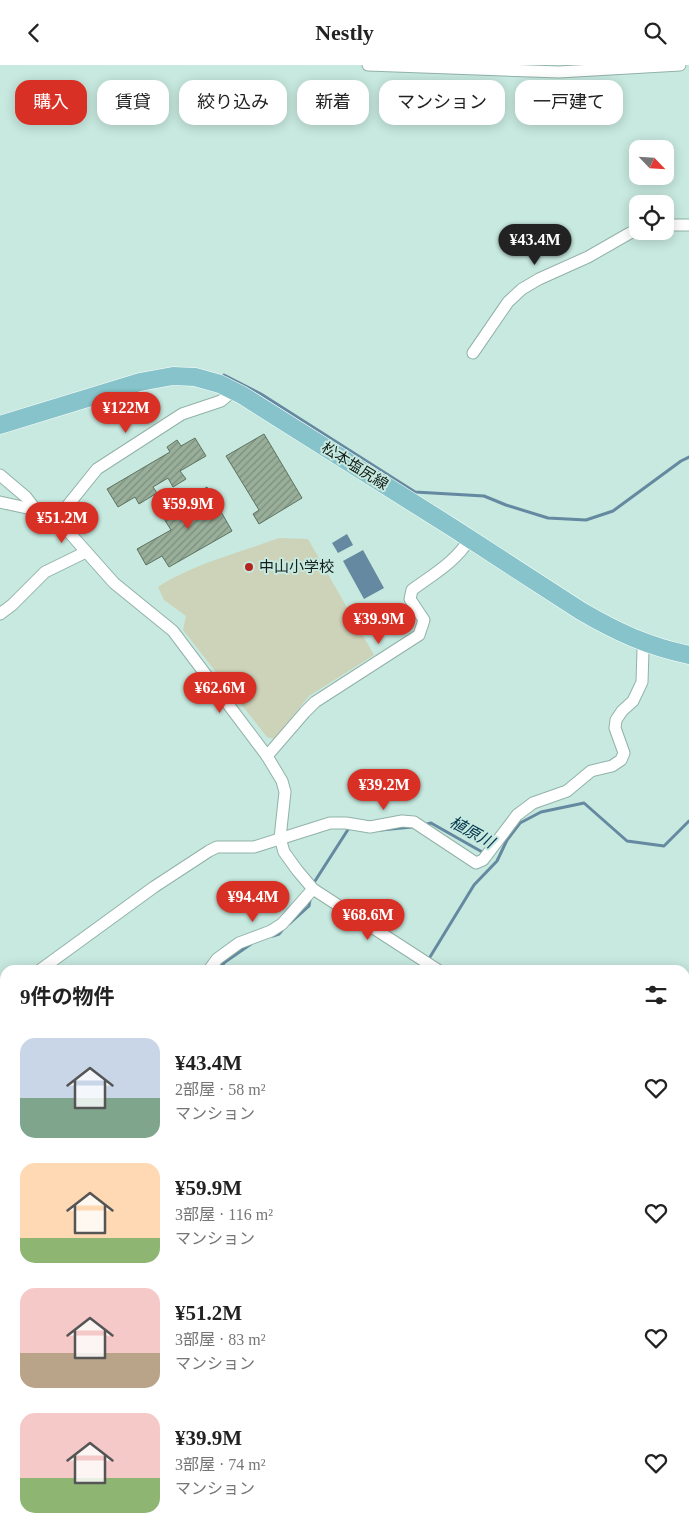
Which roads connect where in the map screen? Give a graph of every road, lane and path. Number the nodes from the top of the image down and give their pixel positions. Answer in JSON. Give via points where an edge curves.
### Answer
{"nodes":[{"id":1,"x":368,"y":65,"type":"edge"},
{"id":2,"x":680,"y":65,"type":"edge"},
{"id":3,"x":674,"y":225,"type":"edge"},
{"id":4,"x":689,"y":225,"type":"edge"},
{"id":5,"x":629,"y":234,"type":"edge"},
{"id":6,"x":473,"y":353,"type":"dead end"},
{"id":7,"x":233,"y":391,"type":"junction"},
{"id":8,"x":0,"y":425,"type":"edge"},
{"id":9,"x":0,"y":475,"type":"edge"},
{"id":10,"x":0,"y":502,"type":"edge"},
{"id":11,"x":36,"y":511,"type":"junction"},
{"id":12,"x":56,"y":520,"type":"junction"},
{"id":13,"x":470,"y":538,"type":"junction"},
{"id":14,"x":86,"y":552,"type":"junction"},
{"id":15,"x":0,"y":613,"type":"edge"},
{"id":16,"x":644,"y":643,"type":"junction"},
{"id":17,"x":689,"y":655,"type":"edge"},
{"id":18,"x":267,"y":756,"type":"junction"},
{"id":19,"x":280,"y":838,"type":"junction"},
{"id":20,"x":313,"y":889,"type":"junction"},
{"id":21,"x":47,"y":965,"type":"edge"},
{"id":22,"x":213,"y":965,"type":"edge"},
{"id":23,"x":430,"y":965,"type":"edge"}],
"edges":[{"from":1,"to":2,"type":"street","via":[[560,72]]},
{"from":3,"to":4,"type":"street"},
{"from":5,"to":6,"type":"street","via":[[522,289],[508,302]]},
{"from":7,"to":8,"type":"main road","name":"松本塩尻線","via":[[195,377],[173,376],[140,382]]},
{"from":7,"to":12,"type":"street","via":[[221,401],[182,414],[97,469]]},
{"from":7,"to":13,"type":"main road","name":"松本塩尻線"},
{"from":9,"to":11,"type":"street","via":[[26,497]]},
{"from":10,"to":11,"type":"street"},
{"from":11,"to":12,"type":"street"},
{"from":12,"to":14,"type":"street"},
{"from":13,"to":16,"type":"main road","name":"松本塩尻線","via":[[580,611]]},
{"from":13,"to":18,"type":"street","via":[[451,561],[412,590],[410,599],[424,620],[419,635],[315,702]]},
{"from":14,"to":15,"type":"street","via":[[45,572]]},
{"from":14,"to":18,"type":"street","via":[[114,583],[173,631]]},
{"from":16,"to":17,"type":"main road","name":"松本塩尻線"},
{"from":16,"to":19,"type":"street","via":[[642,682],[633,701],[616,720],[615,728],[624,753],[620,760],[612,766],[591,771],[567,791],[533,803],[517,815],[483,860],[476,863],[414,822],[370,827],[330,823]]},
{"from":18,"to":19,"type":"street","via":[[285,792]]},
{"from":19,"to":20,"type":"street","via":[[284,852]]},
{"from":19,"to":21,"type":"street","via":[[254,847],[217,847],[209,851]]},
{"from":20,"to":22,"type":"street","via":[[282,923],[271,931],[239,943]]},
{"from":20,"to":23,"type":"street"}]}
